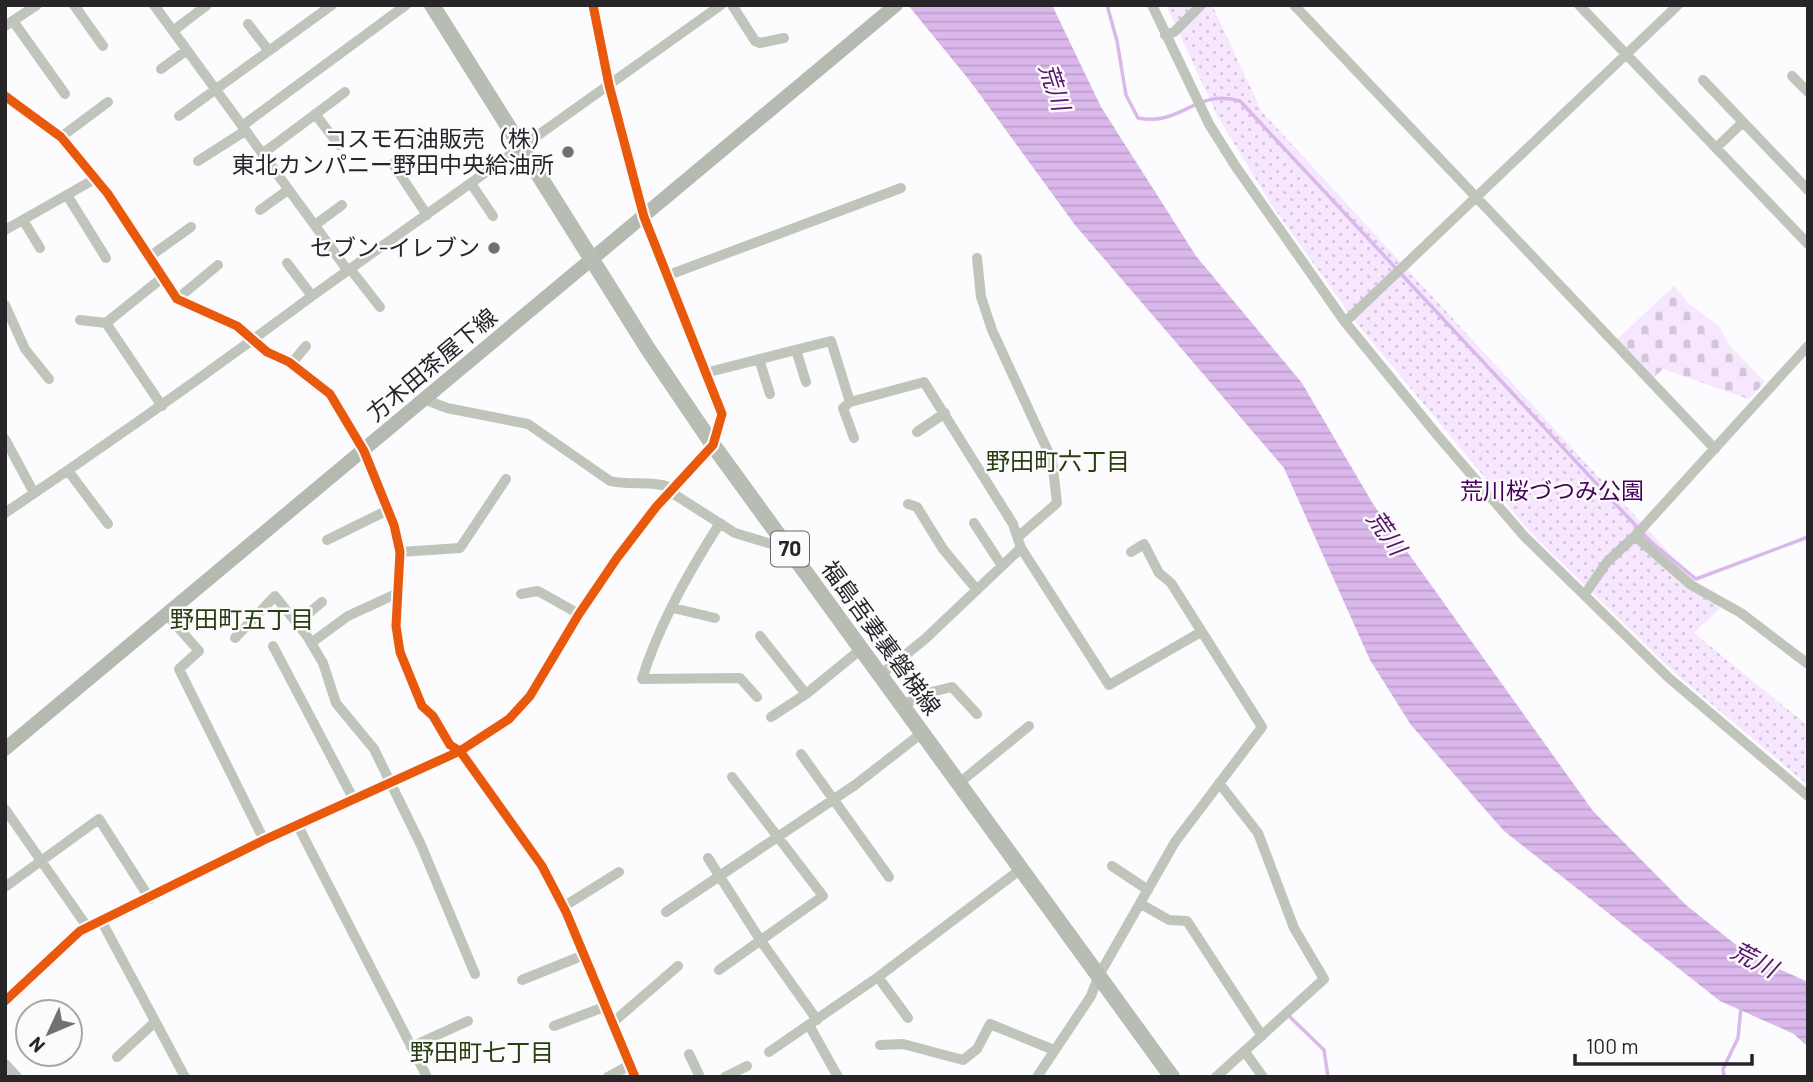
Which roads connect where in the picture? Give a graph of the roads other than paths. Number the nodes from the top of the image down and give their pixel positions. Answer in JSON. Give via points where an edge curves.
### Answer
{"nodes":[{"id":1,"x":74,"y":5,"type":"edge"},
{"id":2,"x":154,"y":5,"type":"edge"},
{"id":3,"x":207,"y":5,"type":"edge"},
{"id":4,"x":332,"y":5,"type":"edge"},
{"id":5,"x":406,"y":5,"type":"edge"},
{"id":6,"x":432,"y":5,"type":"edge"},
{"id":7,"x":593,"y":5,"type":"edge"},
{"id":8,"x":721,"y":5,"type":"edge"},
{"id":9,"x":732,"y":5,"type":"edge"},
{"id":10,"x":1152,"y":5,"type":"edge"},
{"id":11,"x":1201,"y":5,"type":"edge"},
{"id":12,"x":1294,"y":5,"type":"edge"},
{"id":13,"x":1579,"y":5,"type":"edge"},
{"id":14,"x":1678,"y":5,"type":"edge"},
{"id":15,"x":34,"y":6,"type":"edge"},
{"id":16,"x":891,"y":9,"type":"edge"},
{"id":17,"x":9,"y":24,"type":"edge"},
{"id":18,"x":248,"y":24,"type":"dead end"},
{"id":19,"x":173,"y":31,"type":"junction"},
{"id":20,"x":1165,"y":36,"type":"junction"},
{"id":21,"x":784,"y":38,"type":"dead end"},
{"id":22,"x":103,"y":46,"type":"dead end"},
{"id":23,"x":187,"y":50,"type":"junction"},
{"id":24,"x":269,"y":51,"type":"junction"},
{"id":25,"x":1626,"y":54,"type":"junction"},
{"id":26,"x":161,"y":69,"type":"dead end"},
{"id":27,"x":1792,"y":76,"type":"dead end"},
{"id":28,"x":1703,"y":80,"type":"dead end"},
{"id":29,"x":609,"y":85,"type":"junction"},
{"id":30,"x":215,"y":89,"type":"junction"},
{"id":31,"x":345,"y":92,"type":"dead end"},
{"id":32,"x":1808,"y":92,"type":"edge"},
{"id":33,"x":65,"y":94,"type":"dead end"},
{"id":34,"x":5,"y":96,"type":"edge"},
{"id":35,"x":108,"y":102,"type":"dead end"},
{"id":36,"x":316,"y":114,"type":"junction"},
{"id":37,"x":179,"y":116,"type":"dead end"},
{"id":38,"x":1743,"y":122,"type":"junction"},
{"id":39,"x":244,"y":129,"type":"junction"},
{"id":40,"x":61,"y":137,"type":"junction"},
{"id":41,"x":339,"y":145,"type":"dead end"},
{"id":42,"x":523,"y":147,"type":"junction"},
{"id":43,"x":1716,"y":148,"type":"junction"},
{"id":44,"x":262,"y":154,"type":"junction"},
{"id":45,"x":198,"y":161,"type":"dead end"},
{"id":46,"x":393,"y":164,"type":"dead end"},
{"id":47,"x":93,"y":180,"type":"junction"},
{"id":48,"x":472,"y":185,"type":"junction"},
{"id":49,"x":901,"y":188,"type":"dead end"},
{"id":50,"x":288,"y":190,"type":"junction"},
{"id":51,"x":1808,"y":190,"type":"edge"},
{"id":52,"x":68,"y":195,"type":"junction"},
{"id":53,"x":1476,"y":198,"type":"junction"},
{"id":54,"x":342,"y":205,"type":"dead end"},
{"id":55,"x":260,"y":210,"type":"dead end"},
{"id":56,"x":427,"y":215,"type":"junction"},
{"id":57,"x":493,"y":216,"type":"dead end"},
{"id":58,"x":644,"y":217,"type":"junction"},
{"id":59,"x":23,"y":220,"type":"junction"},
{"id":60,"x":315,"y":225,"type":"junction"},
{"id":61,"x":191,"y":227,"type":"dead end"},
{"id":62,"x":5,"y":230,"type":"edge"},
{"id":63,"x":1808,"y":244,"type":"edge"},
{"id":64,"x":40,"y":248,"type":"dead end"},
{"id":65,"x":149,"y":257,"type":"junction"},
{"id":66,"x":106,"y":258,"type":"dead end"},
{"id":67,"x":976,"y":258,"type":"dead end"},
{"id":68,"x":593,"y":260,"type":"junction"},
{"id":69,"x":287,"y":263,"type":"dead end"},
{"id":70,"x":218,"y":265,"type":"dead end"},
{"id":71,"x":350,"y":270,"type":"junction"},
{"id":72,"x":666,"y":276,"type":"junction"},
{"id":73,"x":162,"y":278,"type":"junction"},
{"id":74,"x":312,"y":296,"type":"junction"},
{"id":75,"x":177,"y":299,"type":"junction"},
{"id":76,"x":5,"y":305,"type":"edge"},
{"id":77,"x":380,"y":307,"type":"dead end"},
{"id":78,"x":80,"y":320,"type":"dead end"},
{"id":79,"x":106,"y":323,"type":"junction"},
{"id":80,"x":1345,"y":323,"type":"junction"},
{"id":81,"x":254,"y":341,"type":"junction"},
{"id":82,"x":306,"y":346,"type":"dead end"},
{"id":83,"x":1808,"y":346,"type":"edge"},
{"id":84,"x":796,"y":350,"type":"junction"},
{"id":85,"x":759,"y":359,"type":"junction"},
{"id":86,"x":291,"y":363,"type":"junction"},
{"id":87,"x":705,"y":373,"type":"junction"},
{"id":88,"x":49,"y":379,"type":"dead end"},
{"id":89,"x":806,"y":382,"type":"dead end"},
{"id":90,"x":771,"y":394,"type":"dead end"},
{"id":91,"x":426,"y":400,"type":"junction"},
{"id":92,"x":850,"y":402,"type":"junction"},
{"id":93,"x":162,"y":406,"type":"junction"},
{"id":94,"x":945,"y":413,"type":"junction"},
{"id":95,"x":917,"y":432,"type":"dead end"},
{"id":96,"x":855,"y":438,"type":"dead end"},
{"id":97,"x":5,"y":439,"type":"edge"},
{"id":98,"x":713,"y":445,"type":"junction"},
{"id":99,"x":1715,"y":449,"type":"junction"},
{"id":100,"x":365,"y":451,"type":"junction"},
{"id":101,"x":69,"y":472,"type":"junction"},
{"id":102,"x":506,"y":479,"type":"dead end"},
{"id":103,"x":671,"y":490,"type":"junction"},
{"id":104,"x":34,"y":493,"type":"junction"},
{"id":105,"x":908,"y":504,"type":"dead end"},
{"id":106,"x":388,"y":510,"type":"junction"},
{"id":107,"x":5,"y":513,"type":"edge"},
{"id":108,"x":720,"y":523,"type":"junction"},
{"id":109,"x":974,"y":523,"type":"dead end"},
{"id":110,"x":108,"y":524,"type":"dead end"},
{"id":111,"x":1635,"y":536,"type":"junction"},
{"id":112,"x":327,"y":540,"type":"dead end"},
{"id":113,"x":1020,"y":542,"type":"junction"},
{"id":114,"x":791,"y":550,"type":"junction"},
{"id":115,"x":400,"y":552,"type":"junction"},
{"id":116,"x":1131,"y":552,"type":"dead end"},
{"id":117,"x":1002,"y":566,"type":"junction"},
{"id":118,"x":977,"y":590,"type":"junction"},
{"id":119,"x":398,"y":593,"type":"junction"},
{"id":120,"x":521,"y":594,"type":"dead end"},
{"id":121,"x":1585,"y":594,"type":"junction"},
{"id":122,"x":322,"y":602,"type":"dead end"},
{"id":123,"x":673,"y":608,"type":"junction"},
{"id":124,"x":579,"y":614,"type":"junction"},
{"id":125,"x":167,"y":615,"type":"junction"},
{"id":126,"x":715,"y":618,"type":"dead end"},
{"id":127,"x":297,"y":623,"type":"junction"},
{"id":128,"x":1201,"y":632,"type":"junction"},
{"id":129,"x":760,"y":636,"type":"dead end"},
{"id":130,"x":235,"y":638,"type":"dead end"},
{"id":131,"x":311,"y":643,"type":"junction"},
{"id":132,"x":273,"y":646,"type":"dead end"},
{"id":133,"x":860,"y":650,"type":"junction"},
{"id":134,"x":1808,"y":664,"type":"edge"},
{"id":135,"x":879,"y":676,"type":"junction"},
{"id":136,"x":806,"y":694,"type":"junction"},
{"id":137,"x":757,"y":697,"type":"dead end"},
{"id":138,"x":901,"y":706,"type":"junction"},
{"id":139,"x":977,"y":715,"type":"dead end"},
{"id":140,"x":771,"y":718,"type":"dead end"},
{"id":141,"x":1030,"y":726,"type":"dead end"},
{"id":142,"x":922,"y":733,"type":"junction"},
{"id":143,"x":5,"y":749,"type":"edge"},
{"id":144,"x":460,"y":751,"type":"junction"},
{"id":145,"x":801,"y":754,"type":"dead end"},
{"id":146,"x":732,"y":777,"type":"dead end"},
{"id":147,"x":390,"y":783,"type":"junction"},
{"id":148,"x":1219,"y":783,"type":"junction"},
{"id":149,"x":958,"y":784,"type":"junction"},
{"id":150,"x":1808,"y":796,"type":"edge"},
{"id":151,"x":834,"y":798,"type":"junction"},
{"id":152,"x":354,"y":800,"type":"junction"},
{"id":153,"x":5,"y":809,"type":"edge"},
{"id":154,"x":298,"y":826,"type":"junction"},
{"id":155,"x":775,"y":837,"type":"junction"},
{"id":156,"x":264,"y":840,"type":"junction"},
{"id":157,"x":708,"y":858,"type":"dead end"},
{"id":158,"x":40,"y":860,"type":"junction"},
{"id":159,"x":1112,"y":866,"type":"dead end"},
{"id":160,"x":1021,"y":869,"type":"junction"},
{"id":161,"x":619,"y":872,"type":"dead end"},
{"id":162,"x":720,"y":875,"type":"junction"},
{"id":163,"x":889,"y":877,"type":"dead end"},
{"id":164,"x":5,"y":887,"type":"edge"},
{"id":165,"x":1148,"y":890,"type":"junction"},
{"id":166,"x":150,"y":899,"type":"junction"},
{"id":167,"x":1141,"y":904,"type":"junction"},
{"id":168,"x":564,"y":907,"type":"junction"},
{"id":169,"x":666,"y":912,"type":"dead end"},
{"id":170,"x":102,"y":922,"type":"junction"},
{"id":171,"x":88,"y":928,"type":"junction"},
{"id":172,"x":761,"y":941,"type":"junction"},
{"id":173,"x":584,"y":955,"type":"junction"},
{"id":174,"x":678,"y":966,"type":"dead end"},
{"id":175,"x":719,"y":970,"type":"dead end"},
{"id":176,"x":475,"y":974,"type":"dead end"},
{"id":177,"x":878,"y":977,"type":"junction"},
{"id":178,"x":1098,"y":977,"type":"junction"},
{"id":179,"x":522,"y":981,"type":"dead end"},
{"id":180,"x":5,"y":1001,"type":"edge"},
{"id":181,"x":604,"y":1007,"type":"junction"},
{"id":182,"x":908,"y":1018,"type":"dead end"},
{"id":183,"x":468,"y":1021,"type":"dead end"},
{"id":184,"x":155,"y":1022,"type":"junction"},
{"id":185,"x":813,"y":1022,"type":"junction"},
{"id":186,"x":611,"y":1024,"type":"junction"},
{"id":187,"x":554,"y":1026,"type":"dead end"},
{"id":188,"x":1262,"y":1036,"type":"junction"},
{"id":189,"x":880,"y":1045,"type":"dead end"},
{"id":190,"x":411,"y":1047,"type":"junction"},
{"id":191,"x":1054,"y":1049,"type":"junction"},
{"id":192,"x":769,"y":1052,"type":"dead end"},
{"id":193,"x":1245,"y":1052,"type":"junction"},
{"id":194,"x":690,"y":1054,"type":"dead end"},
{"id":195,"x":117,"y":1057,"type":"dead end"},
{"id":196,"x":5,"y":1064,"type":"edge"},
{"id":197,"x":630,"y":1065,"type":"junction"},
{"id":198,"x":747,"y":1066,"type":"dead end"},
{"id":199,"x":1170,"y":1076,"type":"edge"},
{"id":200,"x":16,"y":1077,"type":"edge"},
{"id":201,"x":185,"y":1077,"type":"edge"},
{"id":202,"x":427,"y":1077,"type":"edge"},
{"id":203,"x":608,"y":1077,"type":"edge"},
{"id":204,"x":635,"y":1077,"type":"edge"},
{"id":205,"x":700,"y":1077,"type":"edge"},
{"id":206,"x":725,"y":1077,"type":"edge"},
{"id":207,"x":838,"y":1077,"type":"edge"},
{"id":208,"x":1037,"y":1077,"type":"edge"},
{"id":209,"x":1216,"y":1077,"type":"edge"},
{"id":210,"x":1263,"y":1077,"type":"edge"}],
"edges":[{"from":1,"to":22,"type":"street"},
{"from":2,"to":19,"type":"street"},
{"from":3,"to":19,"type":"street"},
{"from":4,"to":24,"type":"street"},
{"from":5,"to":39,"type":"street"},
{"from":6,"to":42,"type":"main road","name":"福島吾妻裏磐梯線","number":"70"},
{"from":7,"to":29,"type":"street"},
{"from":8,"to":29,"type":"street"},
{"from":9,"to":21,"type":"street","via":[[755,41]]},
{"from":10,"to":20,"type":"street"},
{"from":11,"to":20,"type":"street"},
{"from":12,"to":53,"type":"street"},
{"from":13,"to":25,"type":"street"},
{"from":14,"to":25,"type":"street"},
{"from":15,"to":17,"type":"street"},
{"from":16,"to":58,"type":"street","name":"方木田茶屋下線"},
{"from":17,"to":33,"type":"street"},
{"from":18,"to":24,"type":"street"},
{"from":19,"to":23,"type":"street"},
{"from":20,"to":80,"type":"street","via":[[1209,124]]},
{"from":23,"to":26,"type":"street"},
{"from":23,"to":30,"type":"street"},
{"from":24,"to":30,"type":"street"},
{"from":25,"to":43,"type":"street"},
{"from":25,"to":53,"type":"street"},
{"from":27,"to":32,"type":"street"},
{"from":28,"to":38,"type":"street"},
{"from":29,"to":42,"type":"street"},
{"from":29,"to":58,"type":"street"},
{"from":30,"to":37,"type":"street"},
{"from":30,"to":39,"type":"street"},
{"from":31,"to":36,"type":"street"},
{"from":34,"to":40,"type":"street"},
{"from":35,"to":40,"type":"street"},
{"from":36,"to":41,"type":"street"},
{"from":36,"to":44,"type":"street"},
{"from":38,"to":43,"type":"street"},
{"from":38,"to":51,"type":"street"},
{"from":39,"to":44,"type":"street"},
{"from":39,"to":45,"type":"street"},
{"from":40,"to":47,"type":"street"},
{"from":42,"to":48,"type":"street"},
{"from":42,"to":68,"type":"main road","name":"福島吾妻裏磐梯線","number":"70"},
{"from":43,"to":63,"type":"street"},
{"from":44,"to":50,"type":"street"},
{"from":46,"to":56,"type":"street"},
{"from":47,"to":52,"type":"street"},
{"from":47,"to":65,"type":"street","via":[[108,194]]},
{"from":48,"to":56,"type":"street"},
{"from":48,"to":57,"type":"street"},
{"from":49,"to":72,"type":"street"},
{"from":50,"to":55,"type":"street"},
{"from":50,"to":60,"type":"street"},
{"from":52,"to":59,"type":"street"},
{"from":52,"to":66,"type":"street"},
{"from":53,"to":80,"type":"street"},
{"from":53,"to":99,"type":"street"},
{"from":54,"to":60,"type":"street"},
{"from":56,"to":71,"type":"street"},
{"from":58,"to":68,"type":"street","name":"方木田茶屋下線"},
{"from":58,"to":72,"type":"street"},
{"from":59,"to":62,"type":"street"},
{"from":59,"to":64,"type":"street"},
{"from":60,"to":71,"type":"street"},
{"from":61,"to":65,"type":"street"},
{"from":65,"to":73,"type":"street"},
{"from":67,"to":113,"type":"street","via":[[981,297],[992,330],[1052,460],[1057,503]]},
{"from":68,"to":91,"type":"street","name":"方木田茶屋下線"},
{"from":68,"to":98,"type":"main road","name":"福島吾妻裏磐梯線","number":"70"},
{"from":69,"to":74,"type":"street"},
{"from":70,"to":75,"type":"street"},
{"from":71,"to":74,"type":"street"},
{"from":71,"to":77,"type":"street"},
{"from":72,"to":87,"type":"street"},
{"from":73,"to":75,"type":"street"},
{"from":73,"to":79,"type":"street"},
{"from":74,"to":81,"type":"street"},
{"from":75,"to":81,"type":"street","via":[[237,326]]},
{"from":76,"to":88,"type":"street","via":[[25,349]]},
{"from":78,"to":79,"type":"street"},
{"from":79,"to":93,"type":"street"},
{"from":80,"to":121,"type":"street","via":[[1524,537]]},
{"from":81,"to":86,"type":"street"},
{"from":81,"to":93,"type":"street"},
{"from":82,"to":86,"type":"street"},
{"from":83,"to":99,"type":"street"},
{"from":84,"to":85,"type":"street"},
{"from":84,"to":89,"type":"street"},
{"from":84,"to":92,"type":"street","via":[[831,341]]},
{"from":85,"to":87,"type":"street"},
{"from":85,"to":90,"type":"street"},
{"from":86,"to":100,"type":"street","via":[[330,394]]},
{"from":87,"to":98,"type":"street","via":[[722,414]]},
{"from":91,"to":100,"type":"street","name":"方木田茶屋下線"},
{"from":91,"to":103,"type":"street","via":[[528,424],[610,481],[662,484]]},
{"from":92,"to":94,"type":"street","via":[[924,382]]},
{"from":92,"to":96,"type":"street","via":[[843,408]]},
{"from":93,"to":101,"type":"street"},
{"from":94,"to":95,"type":"street"},
{"from":94,"to":113,"type":"street"},
{"from":97,"to":104,"type":"street"},
{"from":98,"to":103,"type":"street"},
{"from":98,"to":114,"type":"main road","name":"福島吾妻裏磐梯線","number":"70"},
{"from":99,"to":111,"type":"street"},
{"from":100,"to":106,"type":"street"},
{"from":100,"to":125,"type":"street","name":"方木田茶屋下線"},
{"from":101,"to":104,"type":"street"},
{"from":101,"to":110,"type":"street"},
{"from":102,"to":115,"type":"street","via":[[460,548]]},
{"from":103,"to":108,"type":"street"},
{"from":103,"to":124,"type":"street"},
{"from":104,"to":107,"type":"street"},
{"from":105,"to":118,"type":"street","via":[[917,507],[943,549]]},
{"from":106,"to":112,"type":"street"},
{"from":106,"to":115,"type":"street"},
{"from":108,"to":114,"type":"street","via":[[735,533]]},
{"from":108,"to":123,"type":"street"},
{"from":109,"to":117,"type":"street"},
{"from":111,"to":121,"type":"street","via":[[1607,562]]},
{"from":111,"to":134,"type":"street","via":[[1691,585],[1741,613]]},
{"from":113,"to":117,"type":"street"},
{"from":113,"to":128,"type":"street","via":[[1110,685]]},
{"from":114,"to":133,"type":"main road","name":"福島吾妻裏磐梯線","number":"70"},
{"from":115,"to":119,"type":"street"},
{"from":116,"to":128,"type":"street","via":[[1144,544]]},
{"from":117,"to":118,"type":"street"},
{"from":118,"to":135,"type":"street"},
{"from":119,"to":131,"type":"street","via":[[348,616]]},
{"from":119,"to":144,"type":"street","via":[[396,638],[422,706],[450,745]]},
{"from":120,"to":124,"type":"street","via":[[538,591]]},
{"from":121,"to":150,"type":"street","via":[[1669,678]]},
{"from":122,"to":127,"type":"street"},
{"from":123,"to":126,"type":"street"},
{"from":123,"to":137,"type":"street","via":[[642,679],[740,678]]},
{"from":124,"to":144,"type":"street","via":[[530,696],[509,719]]},
{"from":125,"to":143,"type":"street","name":"方木田茶屋下線"},
{"from":125,"to":156,"type":"street","via":[[199,651],[179,669]]},
{"from":127,"to":130,"type":"street","via":[[275,596]]},
{"from":127,"to":131,"type":"street"},
{"from":128,"to":148,"type":"street","via":[[1266,724]]},
{"from":129,"to":136,"type":"street"},
{"from":131,"to":147,"type":"street","via":[[336,703],[374,749]]},
{"from":132,"to":152,"type":"street"},
{"from":133,"to":135,"type":"main road","name":"福島吾妻裏磐梯線","number":"70"},
{"from":133,"to":136,"type":"street"},
{"from":135,"to":138,"type":"main road","name":"福島吾妻裏磐梯線","number":"70"},
{"from":136,"to":140,"type":"street"},
{"from":138,"to":139,"type":"street","via":[[952,687]]},
{"from":138,"to":142,"type":"main road","name":"福島吾妻裏磐梯線","number":"70"},
{"from":141,"to":149,"type":"street"},
{"from":142,"to":149,"type":"main road","name":"福島吾妻裏磐梯線","number":"70"},
{"from":142,"to":151,"type":"street"},
{"from":144,"to":147,"type":"street"},
{"from":144,"to":168,"type":"street","via":[[542,866]]},
{"from":145,"to":151,"type":"street"},
{"from":146,"to":155,"type":"street"},
{"from":147,"to":152,"type":"street"},
{"from":147,"to":176,"type":"street"},
{"from":148,"to":165,"type":"street","via":[[1175,842]]},
{"from":148,"to":188,"type":"street","via":[[1258,833],[1294,928],[1324,979]]},
{"from":149,"to":160,"type":"main road","name":"福島吾妻裏磐梯線","number":"70"},
{"from":151,"to":155,"type":"street"},
{"from":151,"to":163,"type":"street"},
{"from":152,"to":154,"type":"street"},
{"from":153,"to":158,"type":"street"},
{"from":154,"to":156,"type":"street"},
{"from":154,"to":190,"type":"street"},
{"from":155,"to":162,"type":"street"},
{"from":155,"to":172,"type":"street","via":[[823,896]]},
{"from":156,"to":166,"type":"street"},
{"from":157,"to":162,"type":"street"},
{"from":158,"to":164,"type":"street"},
{"from":158,"to":166,"type":"street","via":[[99,819]]},
{"from":158,"to":171,"type":"street"},
{"from":159,"to":165,"type":"street"},
{"from":160,"to":177,"type":"street"},
{"from":160,"to":178,"type":"main road","name":"福島吾妻裏磐梯線","number":"70"},
{"from":161,"to":168,"type":"street"},
{"from":162,"to":169,"type":"street"},
{"from":162,"to":172,"type":"street"},
{"from":165,"to":167,"type":"street"},
{"from":166,"to":170,"type":"street"},
{"from":167,"to":178,"type":"street"},
{"from":167,"to":188,"type":"street","via":[[1169,920],[1187,921]]},
{"from":168,"to":173,"type":"street"},
{"from":170,"to":171,"type":"street"},
{"from":170,"to":184,"type":"street"},
{"from":171,"to":180,"type":"street"},
{"from":172,"to":175,"type":"street"},
{"from":172,"to":185,"type":"street"},
{"from":173,"to":179,"type":"street"},
{"from":173,"to":181,"type":"street"},
{"from":174,"to":186,"type":"street"},
{"from":177,"to":182,"type":"street"},
{"from":177,"to":185,"type":"street"},
{"from":178,"to":191,"type":"street","via":[[1091,996]]},
{"from":178,"to":199,"type":"main road","name":"福島吾妻裏磐梯線","number":"70"},
{"from":181,"to":186,"type":"street"},
{"from":181,"to":187,"type":"street"},
{"from":183,"to":190,"type":"street"},
{"from":184,"to":195,"type":"street"},
{"from":184,"to":201,"type":"street"},
{"from":185,"to":192,"type":"street"},
{"from":185,"to":207,"type":"street"},
{"from":186,"to":197,"type":"street"},
{"from":188,"to":193,"type":"street"},
{"from":189,"to":191,"type":"street","via":[[903,1044],[963,1060],[977,1049],[990,1024]]},
{"from":190,"to":202,"type":"street"},
{"from":191,"to":208,"type":"street"},
{"from":193,"to":209,"type":"street"},
{"from":193,"to":210,"type":"street"},
{"from":194,"to":205,"type":"street"},
{"from":196,"to":200,"type":"street"},
{"from":197,"to":203,"type":"street"},
{"from":197,"to":204,"type":"street"},
{"from":198,"to":206,"type":"street"}]}
